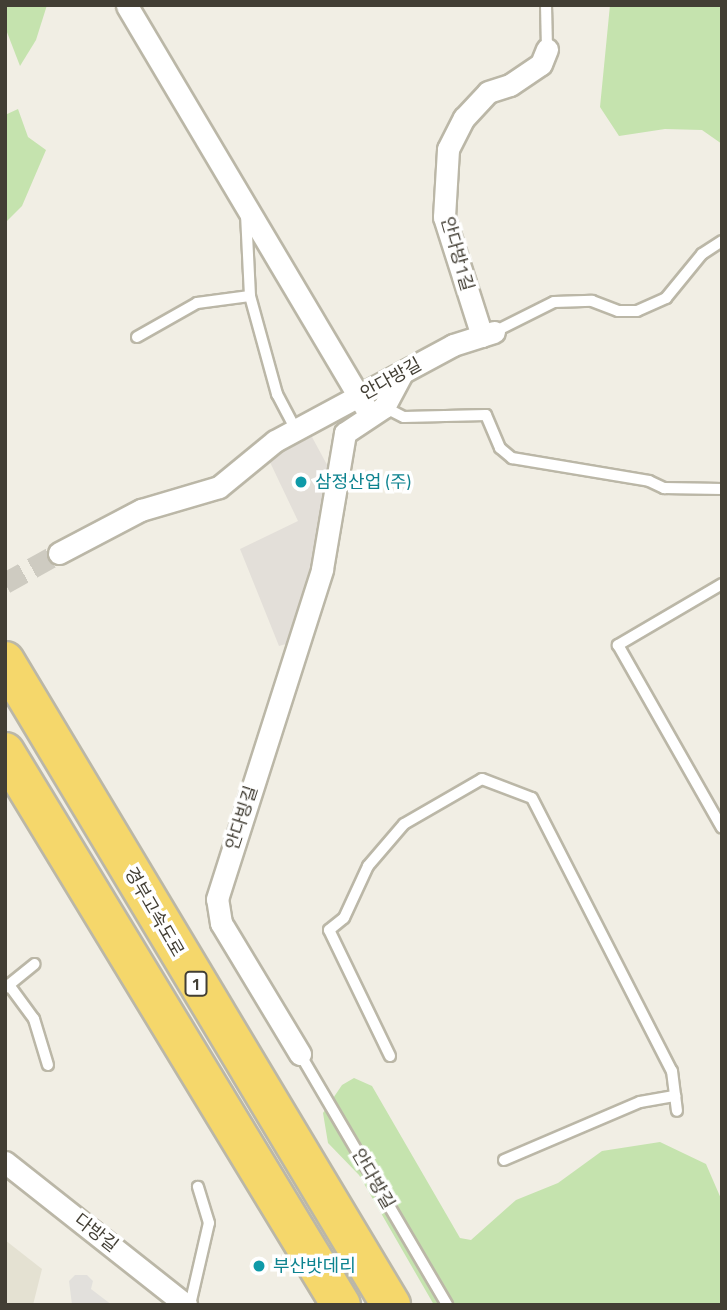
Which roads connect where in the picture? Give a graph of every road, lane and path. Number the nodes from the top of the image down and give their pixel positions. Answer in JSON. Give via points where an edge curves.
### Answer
{"nodes":[{"id":1,"x":546,"y":5,"type":"edge"},
{"id":2,"x":127,"y":6,"type":"edge"},
{"id":3,"x":547,"y":49,"type":"joint"},
{"id":4,"x":246,"y":210,"type":"junction"},
{"id":5,"x":722,"y":241,"type":"edge"},
{"id":6,"x":250,"y":296,"type":"junction"},
{"id":7,"x":488,"y":334,"type":"junction"},
{"id":8,"x":137,"y":337,"type":"dead end"},
{"id":9,"x":402,"y":373,"type":"junction"},
{"id":10,"x":360,"y":396,"type":"junction"},
{"id":11,"x":377,"y":412,"type":"junction"},
{"id":12,"x":327,"y":413,"type":"junction"},
{"id":13,"x":296,"y":430,"type":"junction"},
{"id":14,"x":345,"y":433,"type":"junction"},
{"id":15,"x":722,"y":489,"type":"edge"},
{"id":16,"x":59,"y":553,"type":"tunnel mouth"},
{"id":17,"x":722,"y":584,"type":"edge"},
{"id":18,"x":5,"y":661,"type":"edge"},
{"id":19,"x":5,"y":752,"type":"edge"},
{"id":20,"x":722,"y":828,"type":"edge"},
{"id":21,"x":35,"y":964,"type":"dead end"},
{"id":22,"x":7,"y":986,"type":"edge"},
{"id":23,"x":300,"y":1054,"type":"joint"},
{"id":24,"x":390,"y":1056,"type":"dead end"},
{"id":25,"x":48,"y":1065,"type":"dead end"},
{"id":26,"x":675,"y":1096,"type":"junction"},
{"id":27,"x":677,"y":1111,"type":"dead end"},
{"id":28,"x":504,"y":1160,"type":"dead end"},
{"id":29,"x":5,"y":1162,"type":"edge"},
{"id":30,"x":198,"y":1187,"type":"dead end"},
{"id":31,"x":188,"y":1305,"type":"edge"},
{"id":32,"x":341,"y":1305,"type":"edge"},
{"id":33,"x":391,"y":1305,"type":"edge"},
{"id":34,"x":447,"y":1305,"type":"edge"}],
"edges":[{"from":1,"to":3,"type":"lane"},
{"from":2,"to":4,"type":"street"},
{"from":3,"to":7,"type":"street","name":"안다방1길","via":[[541,64],[510,85],[488,92],[464,118],[448,149],[444,217]]},
{"from":4,"to":6,"type":"lane"},
{"from":4,"to":10,"type":"street"},
{"from":5,"to":7,"type":"lane","name":"안다방길","via":[[702,254],[666,298],[637,311],[618,311],[592,301],[554,302]]},
{"from":6,"to":8,"type":"lane","via":[[197,303]]},
{"from":6,"to":13,"type":"lane","via":[[277,394]]},
{"from":7,"to":9,"type":"street","name":"안다방길","via":[[453,345]]},
{"from":9,"to":10,"type":"street","name":"안다방길"},
{"from":9,"to":11,"type":"street"},
{"from":10,"to":11,"type":"street"},
{"from":10,"to":12,"type":"street","name":"안다방길"},
{"from":11,"to":14,"type":"street"},
{"from":11,"to":15,"type":"lane","name":"안다방길","via":[[404,417],[486,415],[500,449],[512,458],[649,481],[664,488]]},
{"from":12,"to":13,"type":"street","name":"안다방길"},
{"from":12,"to":14,"type":"street"},
{"from":13,"to":16,"type":"street","name":"안다방길","via":[[219,487],[141,510]]},
{"from":14,"to":23,"type":"street","name":"안다빙길","via":[[322,569],[217,899],[221,923]]},
{"from":17,"to":20,"type":"lane","via":[[618,645]]},
{"from":18,"to":33,"type":"highway","name":"경부고속도로","number":"1"},
{"from":19,"to":32,"type":"highway","number":"1"},
{"from":21,"to":22,"type":"lane"},
{"from":22,"to":25,"type":"lane","via":[[34,1019]]},
{"from":23,"to":34,"type":"lane","name":"안다방길"},
{"from":24,"to":26,"type":"lane","via":[[329,930],[345,918],[368,866],[404,824],[482,779],[532,798],[672,1071]]},
{"from":26,"to":27,"type":"lane"},
{"from":26,"to":28,"type":"lane","via":[[640,1102]]},
{"from":29,"to":31,"type":"street","name":"다방길"},
{"from":30,"to":31,"type":"lane","via":[[209,1223]]}]}
